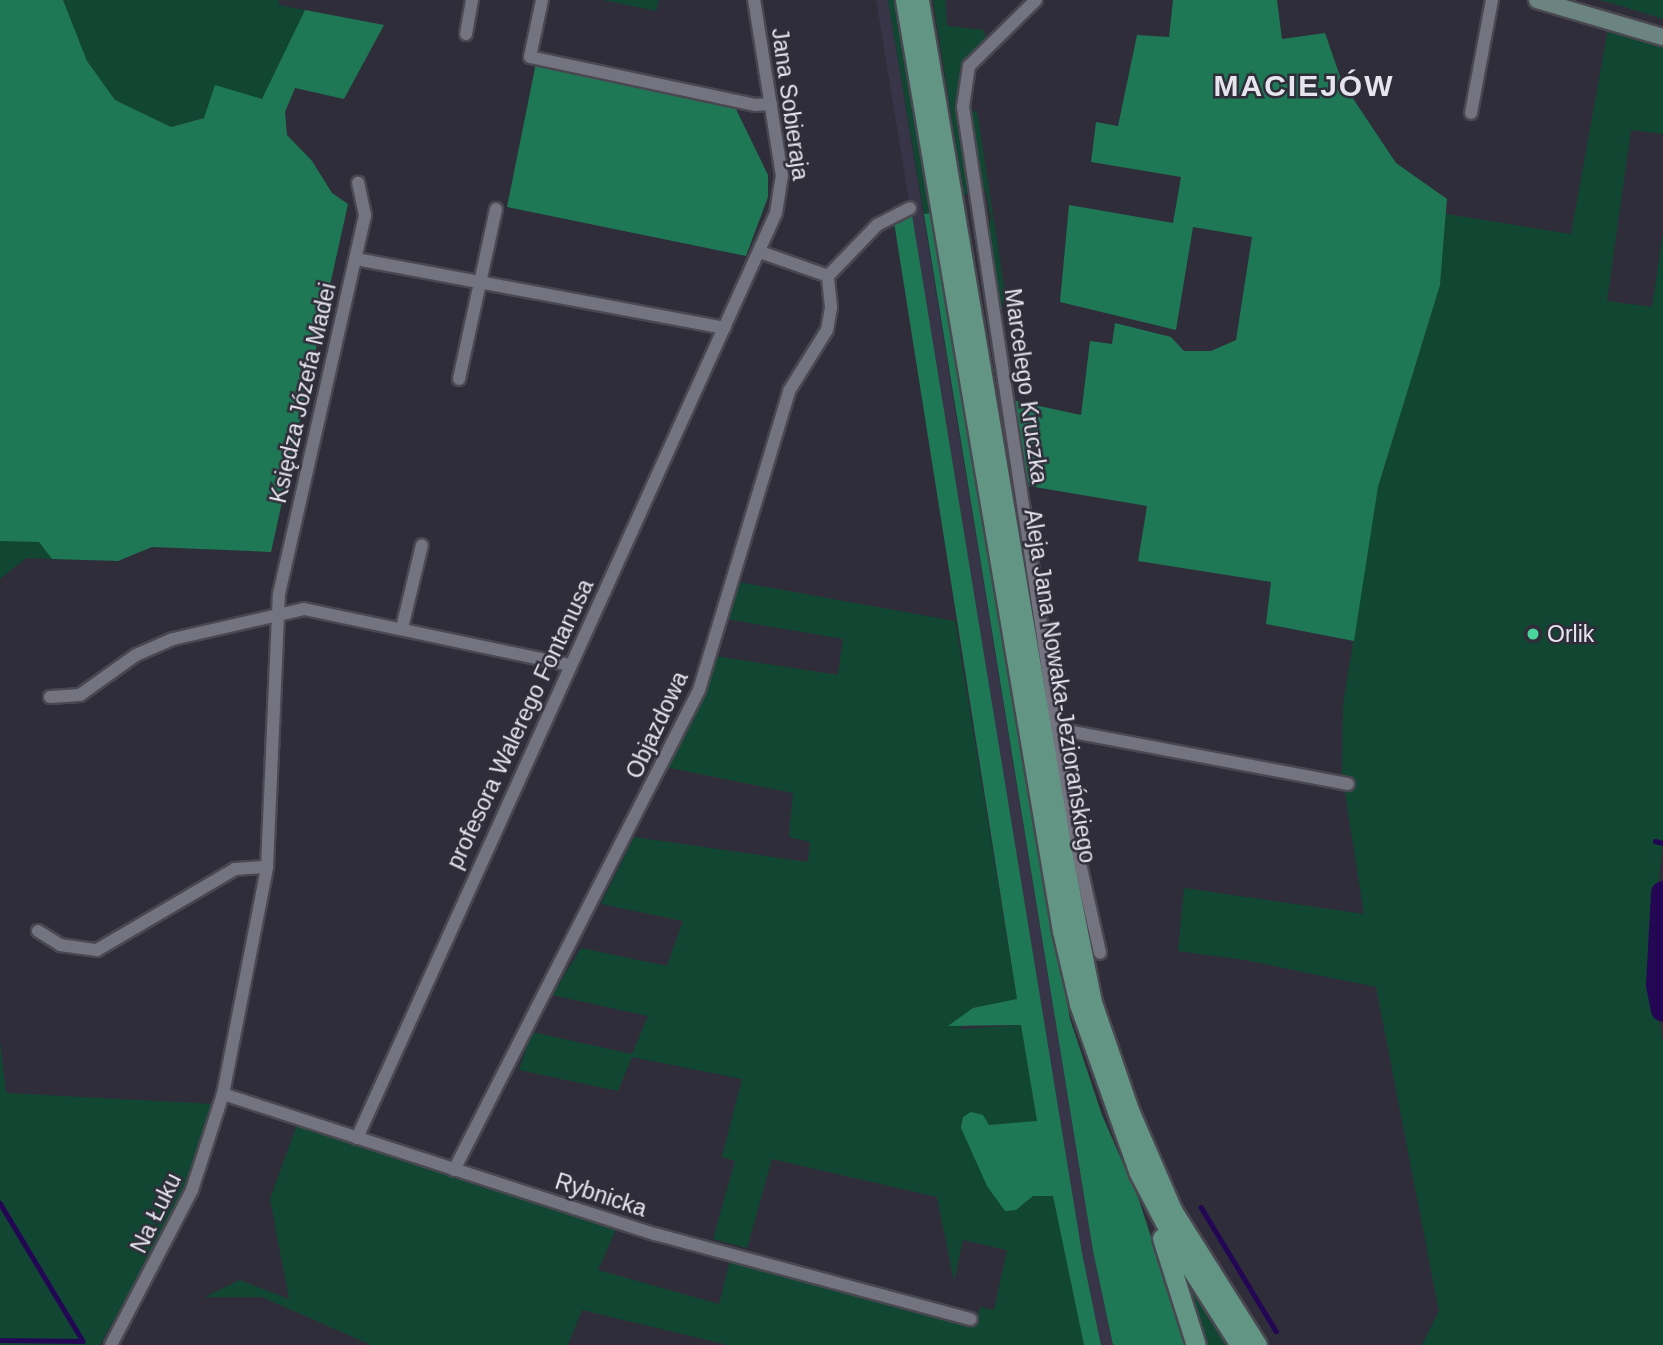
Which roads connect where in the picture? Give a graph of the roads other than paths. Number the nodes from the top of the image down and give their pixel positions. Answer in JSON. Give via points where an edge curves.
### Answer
{"nodes":[{"id":1,"x":472,"y":0,"type":"edge"},
{"id":2,"x":542,"y":0,"type":"edge"},
{"id":3,"x":754,"y":0,"type":"edge"},
{"id":4,"x":905,"y":0,"type":"edge"},
{"id":5,"x":919,"y":0,"type":"edge"},
{"id":6,"x":1036,"y":0,"type":"edge"},
{"id":7,"x":1492,"y":0,"type":"edge"},
{"id":8,"x":1537,"y":0,"type":"edge"},
{"id":9,"x":466,"y":34,"type":"dead end"},
{"id":10,"x":1663,"y":37,"type":"edge"},
{"id":11,"x":771,"y":104,"type":"junction"},
{"id":12,"x":1471,"y":113,"type":"dead end"},
{"id":13,"x":358,"y":183,"type":"dead end"},
{"id":14,"x":910,"y":208,"type":"dead end"},
{"id":15,"x":496,"y":209,"type":"dead end"},
{"id":16,"x":760,"y":252,"type":"junction"},
{"id":17,"x":356,"y":259,"type":"junction"},
{"id":18,"x":828,"y":276,"type":"junction"},
{"id":19,"x":482,"y":281,"type":"junction"},
{"id":20,"x":725,"y":328,"type":"junction"},
{"id":21,"x":459,"y":379,"type":"dead end"},
{"id":22,"x":422,"y":545,"type":"dead end"},
{"id":23,"x":276,"y":614,"type":"junction"},
{"id":24,"x":402,"y":628,"type":"junction"},
{"id":25,"x":570,"y":665,"type":"junction"},
{"id":26,"x":50,"y":697,"type":"dead end"},
{"id":27,"x":1057,"y":729,"type":"junction"},
{"id":28,"x":1348,"y":784,"type":"dead end"},
{"id":29,"x":267,"y":867,"type":"junction"},
{"id":30,"x":38,"y":932,"type":"dead end"},
{"id":31,"x":1100,"y":953,"type":"dead end"},
{"id":32,"x":223,"y":1094,"type":"junction"},
{"id":33,"x":357,"y":1138,"type":"junction"},
{"id":34,"x":454,"y":1170,"type":"junction"},
{"id":35,"x":1138,"y":1171,"type":"junction"},
{"id":36,"x":971,"y":1319,"type":"dead end"},
{"id":37,"x":111,"y":1345,"type":"edge"},
{"id":38,"x":1196,"y":1345,"type":"edge"},
{"id":39,"x":1240,"y":1345,"type":"edge"},
{"id":40,"x":1257,"y":1345,"type":"edge"}],
"edges":[{"from":1,"to":9,"type":"street"},
{"from":2,"to":11,"type":"street","via":[[530,57],[756,105]]},
{"from":3,"to":11,"type":"street","name":"Jana Sobieraja"},
{"from":4,"to":35,"type":"main road","name":"Aleja Jana Nowaka-Jeziorańskiego","via":[[1062,932],[1097,1064]]},
{"from":5,"to":40,"type":"main road","name":"Aleja Jana Nowaka-Jeziorańskiego","via":[[1063,857],[1092,1002],[1129,1110],[1172,1210]]},
{"from":6,"to":27,"type":"street","name":"Marcelego Kruczka","via":[[966,72],[963,107]]},
{"from":7,"to":12,"type":"street"},
{"from":8,"to":10,"type":"street"},
{"from":11,"to":16,"type":"street","name":"Jana Sobieraja","via":[[782,188]]},
{"from":13,"to":17,"type":"street","name":"Księdza Józefa Madei","via":[[366,205]]},
{"from":14,"to":18,"type":"street","via":[[877,225]]},
{"from":15,"to":19,"type":"street"},
{"from":16,"to":18,"type":"street"},
{"from":16,"to":20,"type":"street","name":"profesora Walerego Fontanusa"},
{"from":17,"to":19,"type":"street"},
{"from":17,"to":23,"type":"street","name":"Księdza Józefa Madei"},
{"from":18,"to":34,"type":"street","name":"Objazdowa","via":[[831,307],[827,330],[804,360],[789,391],[699,690]]},
{"from":19,"to":20,"type":"street"},
{"from":19,"to":21,"type":"street"},
{"from":20,"to":25,"type":"street","name":"profesora Walerego Fontanusa"},
{"from":22,"to":24,"type":"street"},
{"from":23,"to":24,"type":"street","via":[[304,609]]},
{"from":23,"to":26,"type":"street","via":[[157,645],[80,695]]},
{"from":23,"to":29,"type":"street","name":"Księdza Józefa Madei"},
{"from":24,"to":25,"type":"street"},
{"from":25,"to":33,"type":"street","name":"profesora Walerego Fontanusa"},
{"from":27,"to":28,"type":"street"},
{"from":27,"to":31,"type":"street","name":"Marcelego Kruczka","via":[[1071,823]]},
{"from":29,"to":30,"type":"street","via":[[234,869],[97,950],[60,945]]},
{"from":29,"to":32,"type":"street","name":"Księdza Józefa Madei"},
{"from":32,"to":33,"type":"street","name":"Rybnicka"},
{"from":32,"to":37,"type":"street","name":"Na Łuku","via":[[192,1190]]},
{"from":33,"to":34,"type":"street","name":"Rybnicka"},
{"from":34,"to":36,"type":"street","name":"Rybnicka","via":[[655,1234]]},
{"from":35,"to":38,"type":"main road"},
{"from":35,"to":39,"type":"main road","name":"Aleja Jana Nowaka-Jeziorańskiego","via":[[1178,1248]]}]}
